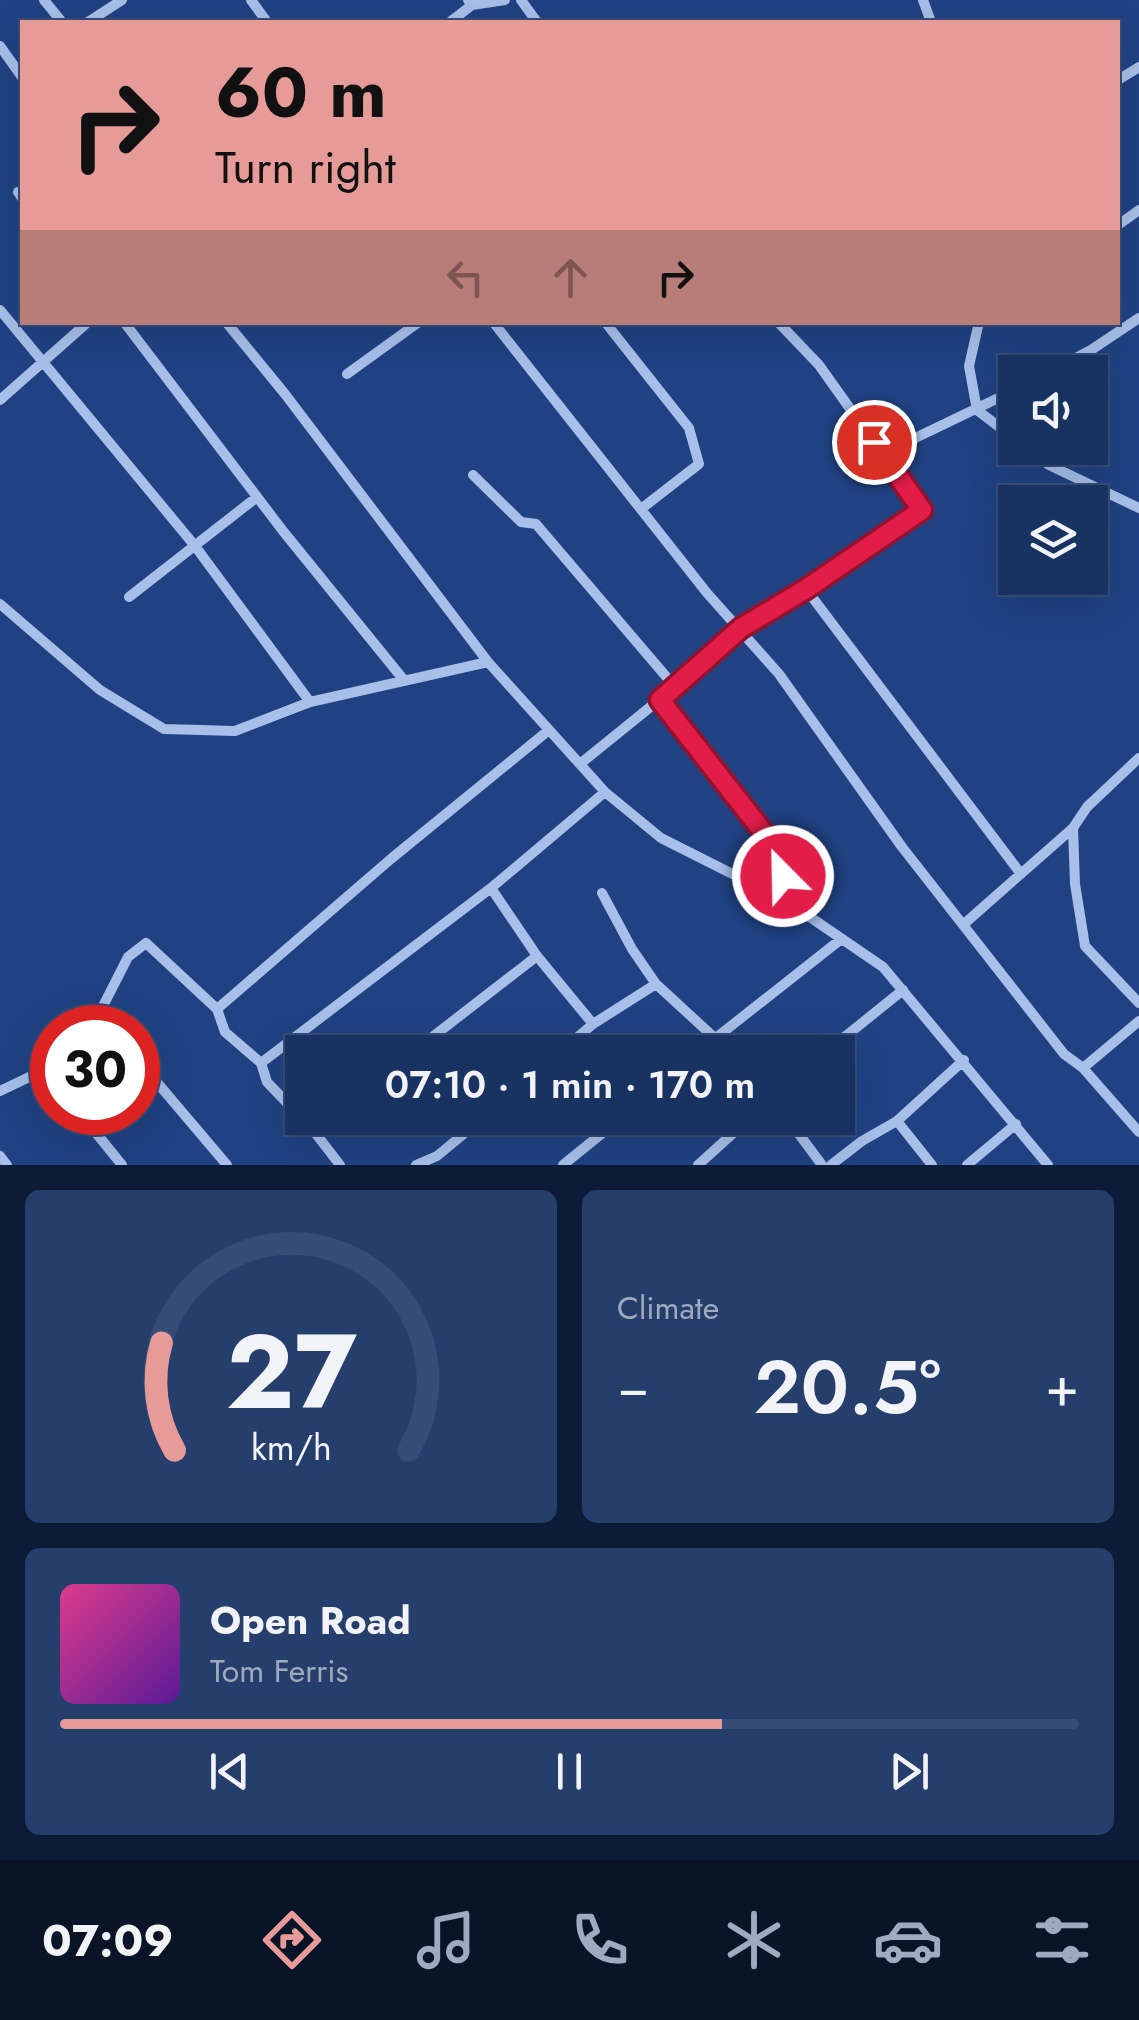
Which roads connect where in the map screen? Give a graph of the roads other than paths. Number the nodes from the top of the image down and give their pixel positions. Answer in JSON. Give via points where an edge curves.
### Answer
{"nodes":[{"id":1,"x":44,"y":0,"type":"edge"},
{"id":2,"x":122,"y":0,"type":"edge"},
{"id":3,"x":505,"y":0,"type":"edge"},
{"id":4,"x":470,"y":3,"type":"edge"},
{"id":5,"x":60,"y":20,"type":"edge"},
{"id":6,"x":91,"y":20,"type":"edge"},
{"id":7,"x":0,"y":46,"type":"edge"},
{"id":8,"x":20,"y":75,"type":"edge"},
{"id":9,"x":0,"y":310,"type":"edge"},
{"id":10,"x":1139,"y":318,"type":"edge"},
{"id":11,"x":85,"y":325,"type":"edge"},
{"id":12,"x":126,"y":325,"type":"edge"},
{"id":13,"x":228,"y":325,"type":"edge"},
{"id":14,"x":415,"y":325,"type":"edge"},
{"id":15,"x":494,"y":325,"type":"edge"},
{"id":16,"x":607,"y":325,"type":"edge"},
{"id":17,"x":781,"y":325,"type":"edge"},
{"id":18,"x":978,"y":325,"type":"edge"},
{"id":19,"x":1081,"y":355,"type":"edge"},
{"id":20,"x":44,"y":361,"type":"junction"},
{"id":21,"x":348,"y":374,"type":"dead end"},
{"id":22,"x":998,"y":399,"type":"edge"},
{"id":23,"x":0,"y":400,"type":"edge"},
{"id":24,"x":977,"y":410,"type":"junction"},
{"id":25,"x":998,"y":426,"type":"edge"},
{"id":26,"x":882,"y":454,"type":"junction"},
{"id":27,"x":1049,"y":465,"type":"edge"},
{"id":28,"x":473,"y":475,"type":"dead end"},
{"id":29,"x":258,"y":497,"type":"junction"},
{"id":30,"x":1139,"y":508,"type":"edge"},
{"id":31,"x":640,"y":509,"type":"junction"},
{"id":32,"x":195,"y":546,"type":"junction"},
{"id":33,"x":806,"y":589,"type":"junction"},
{"id":34,"x":129,"y":597,"type":"dead end"},
{"id":35,"x":0,"y":604,"type":"edge"},
{"id":36,"x":741,"y":628,"type":"junction"},
{"id":37,"x":488,"y":662,"type":"junction"},
{"id":38,"x":404,"y":679,"type":"junction"},
{"id":39,"x":675,"y":687,"type":"junction"},
{"id":40,"x":660,"y":700,"type":"junction"},
{"id":41,"x":310,"y":702,"type":"junction"},
{"id":42,"x":549,"y":730,"type":"junction"},
{"id":43,"x":1139,"y":758,"type":"edge"},
{"id":44,"x":580,"y":764,"type":"junction"},
{"id":45,"x":605,"y":792,"type":"junction"},
{"id":46,"x":1073,"y":828,"type":"junction"},
{"id":47,"x":1022,"y":874,"type":"junction"},
{"id":48,"x":491,"y":888,"type":"junction"},
{"id":49,"x":602,"y":893,"type":"dead end"},
{"id":50,"x":788,"y":902,"type":"junction"},
{"id":51,"x":964,"y":924,"type":"junction"},
{"id":52,"x":840,"y":940,"type":"junction"},
{"id":53,"x":537,"y":956,"type":"junction"},
{"id":54,"x":656,"y":984,"type":"junction"},
{"id":55,"x":903,"y":990,"type":"junction"},
{"id":56,"x":1139,"y":1003,"type":"edge"},
{"id":57,"x":103,"y":1005,"type":"edge"},
{"id":58,"x":217,"y":1009,"type":"junction"},
{"id":59,"x":1139,"y":1021,"type":"edge"},
{"id":60,"x":593,"y":1024,"type":"junction"},
{"id":61,"x":434,"y":1035,"type":"edge"},
{"id":62,"x":580,"y":1035,"type":"edge"},
{"id":63,"x":714,"y":1035,"type":"edge"},
{"id":64,"x":716,"y":1035,"type":"edge"},
{"id":65,"x":847,"y":1035,"type":"edge"},
{"id":66,"x":964,"y":1060,"type":"junction"},
{"id":67,"x":261,"y":1063,"type":"junction"},
{"id":68,"x":1083,"y":1068,"type":"junction"},
{"id":69,"x":30,"y":1076,"type":"edge"},
{"id":70,"x":160,"y":1086,"type":"edge"},
{"id":71,"x":0,"y":1090,"type":"edge"},
{"id":72,"x":285,"y":1101,"type":"edge"},
{"id":73,"x":897,"y":1121,"type":"junction"},
{"id":74,"x":1016,"y":1124,"type":"junction"},
{"id":75,"x":1139,"y":1132,"type":"edge"},
{"id":76,"x":97,"y":1135,"type":"edge"},
{"id":77,"x":317,"y":1135,"type":"edge"},
{"id":78,"x":466,"y":1135,"type":"edge"},
{"id":79,"x":600,"y":1135,"type":"edge"},
{"id":80,"x":731,"y":1135,"type":"edge"},
{"id":81,"x":799,"y":1135,"type":"edge"},
{"id":82,"x":0,"y":1156,"type":"edge"},
{"id":83,"x":441,"y":1161,"type":"edge"},
{"id":84,"x":7,"y":1165,"type":"edge"},
{"id":85,"x":122,"y":1165,"type":"edge"},
{"id":86,"x":227,"y":1165,"type":"edge"},
{"id":87,"x":340,"y":1165,"type":"edge"},
{"id":88,"x":416,"y":1165,"type":"edge"},
{"id":89,"x":563,"y":1165,"type":"edge"},
{"id":90,"x":698,"y":1165,"type":"edge"},
{"id":91,"x":822,"y":1165,"type":"edge"},
{"id":92,"x":832,"y":1165,"type":"edge"},
{"id":93,"x":932,"y":1165,"type":"edge"},
{"id":94,"x":967,"y":1165,"type":"edge"},
{"id":95,"x":1048,"y":1165,"type":"edge"}],
"edges":[{"from":1,"to":5,"type":"street"},
{"from":2,"to":6,"type":"street"},
{"from":3,"to":4,"type":"street"},
{"from":7,"to":8,"type":"street"},
{"from":9,"to":20,"type":"street"},
{"from":10,"to":19,"type":"street"},
{"from":11,"to":20,"type":"street"},
{"from":12,"to":29,"type":"street"},
{"from":13,"to":37,"type":"street"},
{"from":14,"to":21,"type":"street"},
{"from":15,"to":31,"type":"street"},
{"from":16,"to":31,"type":"street","via":[[690,428],[699,464]]},
{"from":17,"to":26,"type":"street"},
{"from":18,"to":24,"type":"street","via":[[969,366]]},
{"from":20,"to":23,"type":"street"},
{"from":20,"to":32,"type":"street"},
{"from":22,"to":24,"type":"street"},
{"from":24,"to":25,"type":"street"},
{"from":24,"to":26,"type":"street"},
{"from":26,"to":33,"type":"street","via":[[922,510]]},
{"from":27,"to":30,"type":"street"},
{"from":28,"to":39,"type":"street","via":[[521,522],[536,524]]},
{"from":29,"to":32,"type":"street"},
{"from":29,"to":38,"type":"street"},
{"from":31,"to":36,"type":"street"},
{"from":32,"to":34,"type":"street"},
{"from":32,"to":41,"type":"street"},
{"from":33,"to":36,"type":"street"},
{"from":33,"to":47,"type":"street"},
{"from":35,"to":41,"type":"street","via":[[100,690],[164,729],[235,731]]},
{"from":36,"to":39,"type":"street"},
{"from":36,"to":51,"type":"street"},
{"from":37,"to":38,"type":"street"},
{"from":37,"to":42,"type":"street"},
{"from":38,"to":41,"type":"street"},
{"from":39,"to":40,"type":"street"},
{"from":40,"to":44,"type":"street"},
{"from":40,"to":50,"type":"street","via":[[778,851]]},
{"from":42,"to":44,"type":"street"},
{"from":42,"to":58,"type":"street"},
{"from":43,"to":46,"type":"street"},
{"from":44,"to":45,"type":"street"},
{"from":45,"to":48,"type":"street"},
{"from":45,"to":50,"type":"street","via":[[660,838]]},
{"from":46,"to":47,"type":"street"},
{"from":46,"to":56,"type":"street","via":[[1084,946]]},
{"from":47,"to":51,"type":"street"},
{"from":48,"to":53,"type":"street"},
{"from":48,"to":67,"type":"street"},
{"from":49,"to":54,"type":"street"},
{"from":50,"to":52,"type":"street"},
{"from":51,"to":68,"type":"street","via":[[1064,1054]]},
{"from":52,"to":55,"type":"street","via":[[883,967]]},
{"from":52,"to":64,"type":"street"},
{"from":53,"to":60,"type":"street"},
{"from":53,"to":61,"type":"street"},
{"from":54,"to":60,"type":"street"},
{"from":54,"to":63,"type":"street"},
{"from":55,"to":65,"type":"street"},
{"from":55,"to":66,"type":"street"},
{"from":57,"to":58,"type":"street","via":[[128,957],[146,943]]},
{"from":58,"to":67,"type":"street","via":[[225,1032]]},
{"from":59,"to":68,"type":"street"},
{"from":60,"to":62,"type":"street"},
{"from":66,"to":73,"type":"street"},
{"from":66,"to":74,"type":"street"},
{"from":67,"to":72,"type":"street","via":[[267,1082]]},
{"from":68,"to":75,"type":"street"},
{"from":69,"to":71,"type":"street"},
{"from":70,"to":86,"type":"street"},
{"from":73,"to":92,"type":"street"},
{"from":73,"to":93,"type":"street"},
{"from":74,"to":94,"type":"street"},
{"from":74,"to":95,"type":"street"},
{"from":76,"to":85,"type":"street"},
{"from":77,"to":87,"type":"street"},
{"from":78,"to":83,"type":"street"},
{"from":79,"to":89,"type":"street"},
{"from":80,"to":90,"type":"street"},
{"from":81,"to":91,"type":"street"},
{"from":82,"to":84,"type":"street"},
{"from":83,"to":88,"type":"street"}]}
